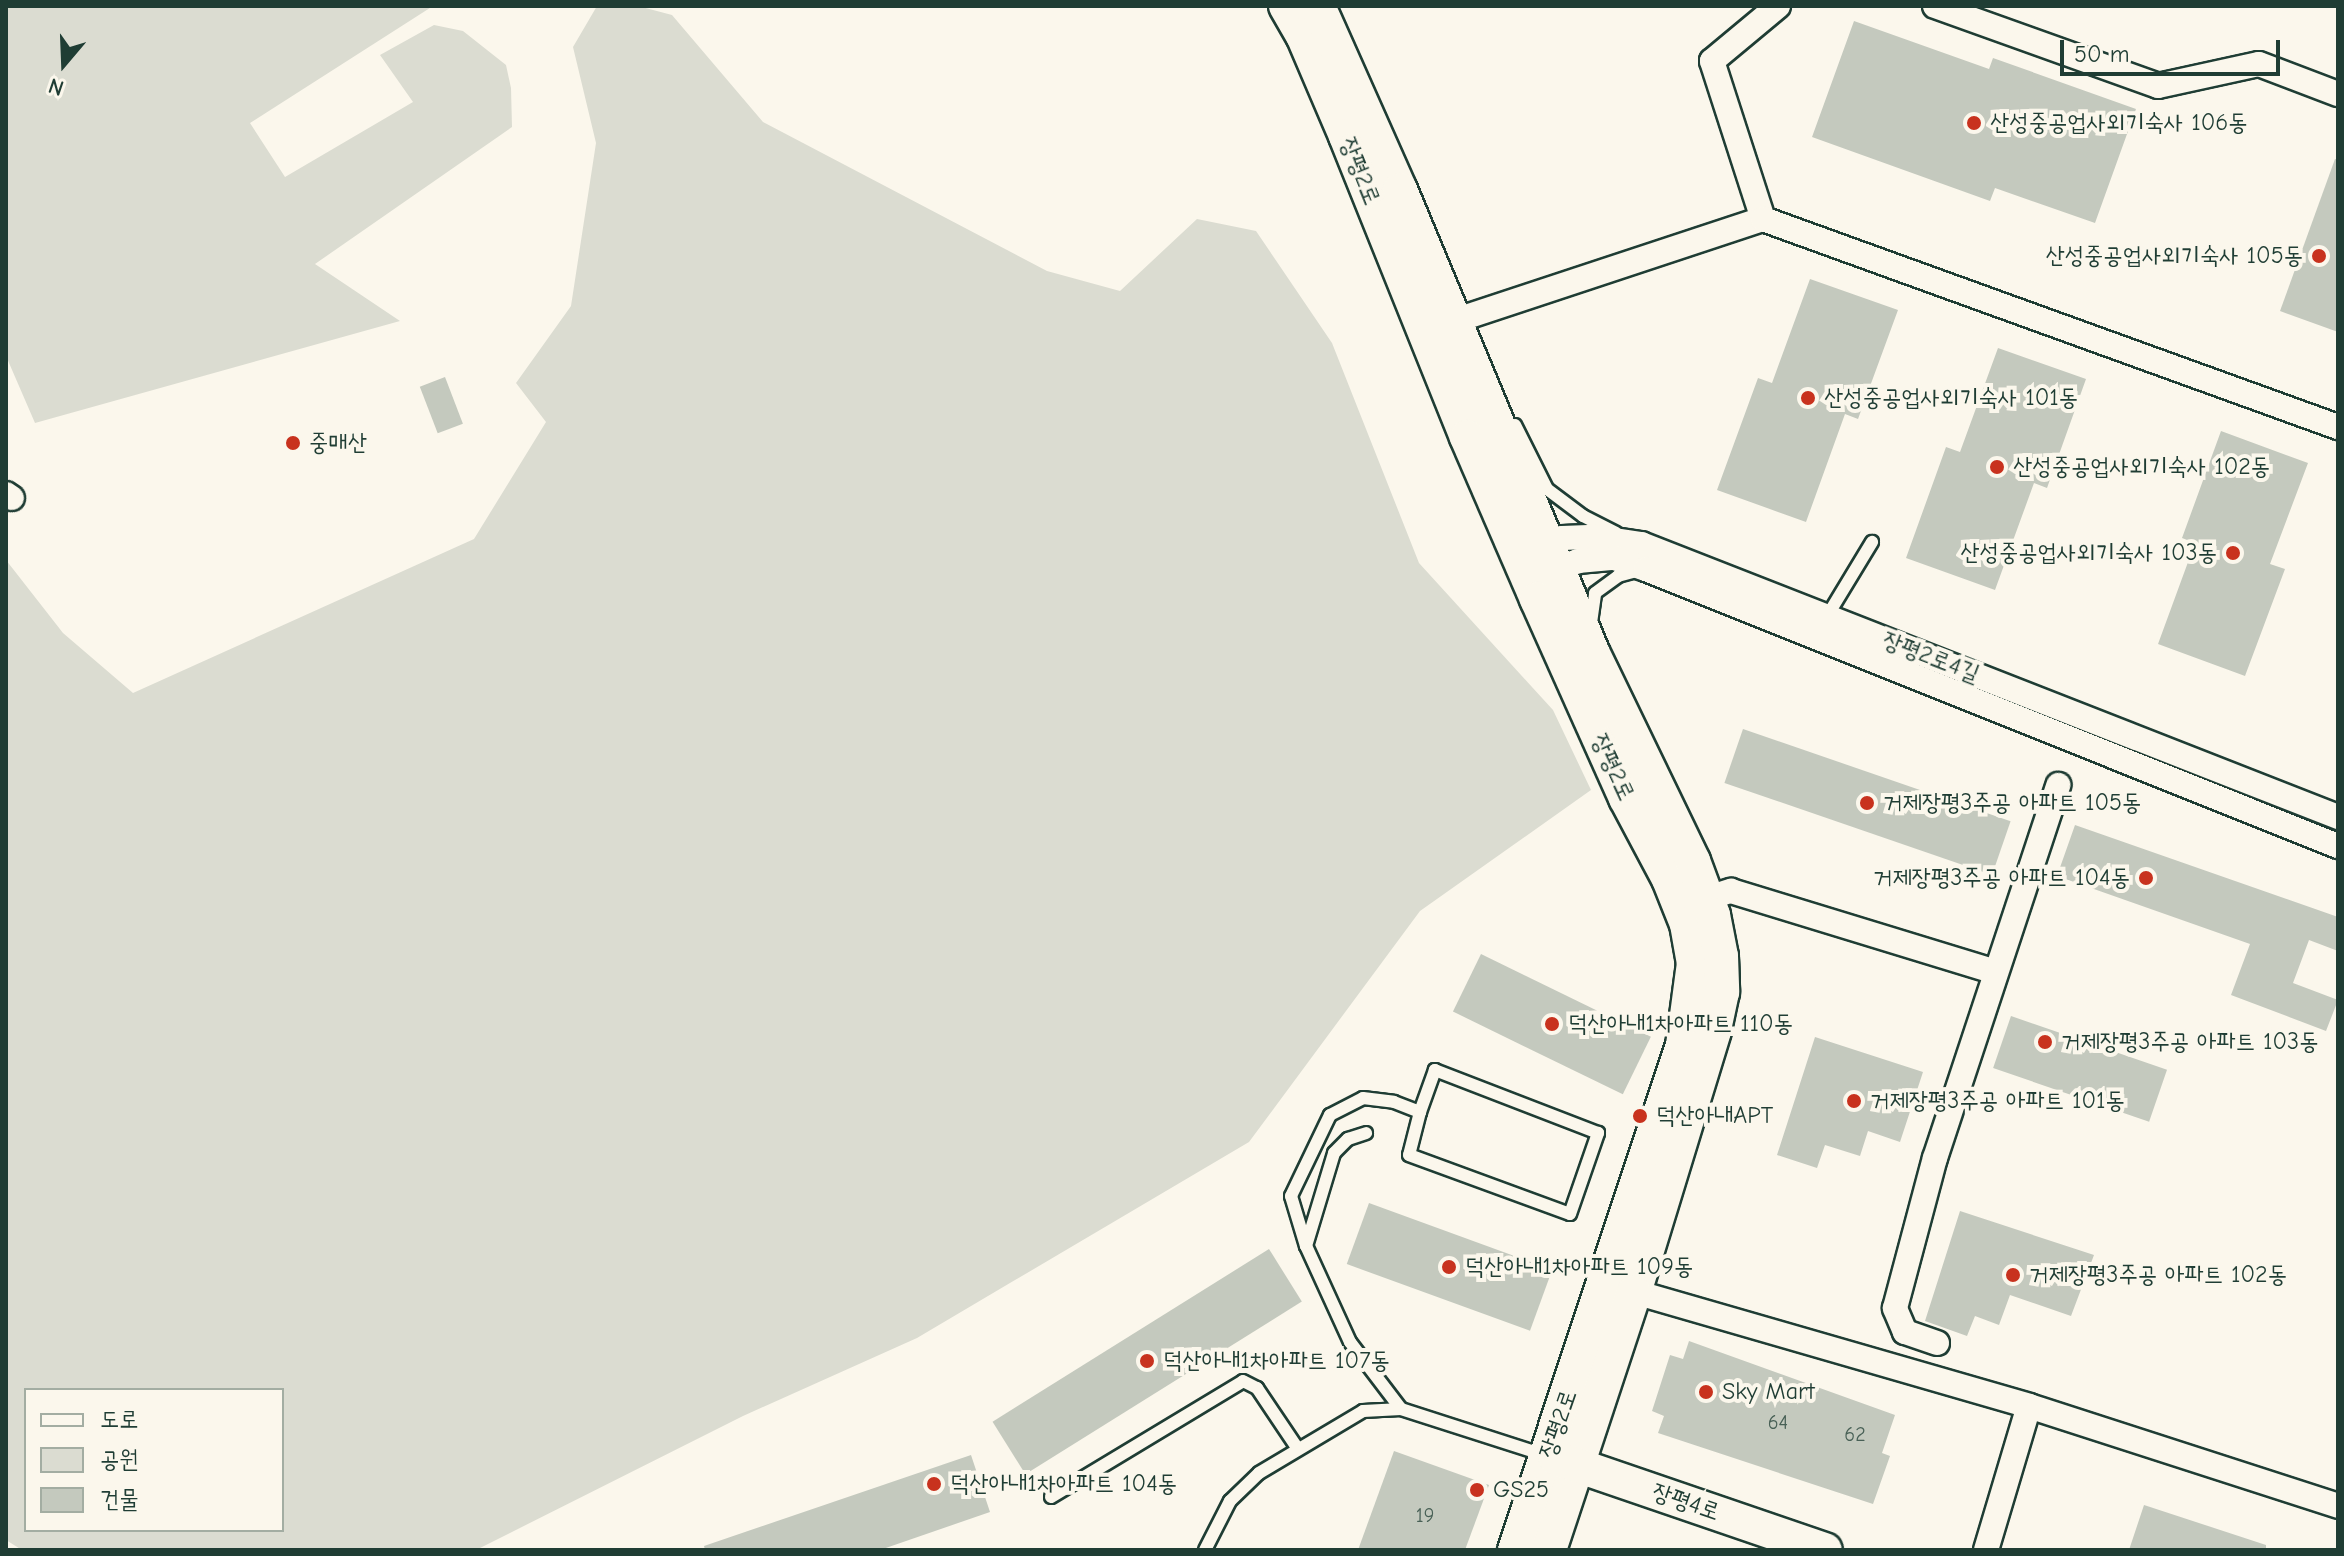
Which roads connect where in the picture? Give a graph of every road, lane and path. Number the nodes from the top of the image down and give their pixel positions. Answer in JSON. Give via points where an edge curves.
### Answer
{"nodes":[{"id":1,"x":1286,"y":6,"type":"edge"},
{"id":2,"x":1318,"y":6,"type":"edge"},
{"id":3,"x":1778,"y":6,"type":"edge"},
{"id":4,"x":1935,"y":6,"type":"edge"},
{"id":5,"x":2338,"y":94,"type":"edge"},
{"id":6,"x":1763,"y":219,"type":"junction"},
{"id":7,"x":1439,"y":326,"type":"junction"},
{"id":8,"x":1490,"y":411,"type":"junction"},
{"id":9,"x":2338,"y":427,"type":"edge"},
{"id":10,"x":1872,"y":542,"type":"dead end"},
{"id":11,"x":1645,"y":557,"type":"junction"},
{"id":12,"x":1537,"y":560,"type":"junction"},
{"id":13,"x":1821,"y":626,"type":"junction"},
{"id":14,"x":1593,"y":654,"type":"junction"},
{"id":15,"x":2058,"y":785,"type":"dead end"},
{"id":16,"x":2338,"y":817,"type":"edge"},
{"id":17,"x":2338,"y":846,"type":"edge"},
{"id":18,"x":1694,"y":902,"type":"junction"},
{"id":19,"x":1996,"y":972,"type":"junction"},
{"id":20,"x":1420,"y":1112,"type":"junction"},
{"id":21,"x":1366,"y":1133,"type":"dead end"},
{"id":22,"x":1306,"y":1246,"type":"junction"},
{"id":23,"x":1620,"y":1288,"type":"junction"},
{"id":24,"x":1937,"y":1343,"type":"dead end"},
{"id":25,"x":2029,"y":1406,"type":"junction"},
{"id":26,"x":1401,"y":1409,"type":"junction"},
{"id":27,"x":1298,"y":1449,"type":"junction"},
{"id":28,"x":1562,"y":1460,"type":"junction"},
{"id":29,"x":1051,"y":1497,"type":"dead end"},
{"id":30,"x":2338,"y":1506,"type":"edge"},
{"id":31,"x":1205,"y":1550,"type":"edge"},
{"id":32,"x":1515,"y":1550,"type":"edge"},
{"id":33,"x":1549,"y":1550,"type":"edge"},
{"id":34,"x":1825,"y":1550,"type":"edge"},
{"id":35,"x":1986,"y":1550,"type":"edge"}],
"edges":[{"from":1,"to":7,"type":"street","name":"장평2로"},
{"from":2,"to":7,"type":"street","name":"장평2로"},
{"from":3,"to":6,"type":"street","via":[[1712,61]]},
{"from":4,"to":5,"type":"street","via":[[2158,86],[2259,64]]},
{"from":6,"to":7,"type":"street"},
{"from":6,"to":9,"type":"street"},
{"from":7,"to":8,"type":"street","name":"장평2로"},
{"from":7,"to":12,"type":"street","name":"장평2로"},
{"from":8,"to":11,"type":"lane","via":[[1514,423],[1547,489]]},
{"from":8,"to":12,"type":"street","name":"장평2로"},
{"from":10,"to":13,"type":"lane"},
{"from":11,"to":12,"type":"street","name":"장평2로4길"},
{"from":11,"to":13,"type":"street","name":"장평2로4길"},
{"from":11,"to":14,"type":"lane","via":[[1595,593]]},
{"from":12,"to":14,"type":"street","name":"장평2로"},
{"from":12,"to":18,"type":"street","name":"장평2로","via":[[1626,798]]},
{"from":13,"to":16,"type":"street","name":"장평2로4길"},
{"from":13,"to":17,"type":"street","name":"장평2로4길"},
{"from":14,"to":18,"type":"street","name":"장평2로","via":[[1693,861]]},
{"from":15,"to":19,"type":"street"},
{"from":18,"to":19,"type":"street","via":[[1731,891]]},
{"from":18,"to":23,"type":"street","name":"장평2로","via":[[1686,1031]]},
{"from":19,"to":24,"type":"street","via":[[1935,1158],[1895,1308],[1905,1332]]},
{"from":20,"to":20,"type":"lane","via":[[1409,1155],[1570,1214],[1598,1133],[1435,1070]]},
{"from":20,"to":22,"type":"lane","via":[[1363,1098],[1330,1115],[1291,1196]]},
{"from":21,"to":22,"type":"lane","via":[[1348,1139],[1334,1153]]},
{"from":22,"to":26,"type":"lane","via":[[1350,1342]]},
{"from":23,"to":25,"type":"street"},
{"from":23,"to":28,"type":"street","name":"장평2로"},
{"from":25,"to":30,"type":"street"},
{"from":25,"to":35,"type":"street"},
{"from":26,"to":27,"type":"lane","via":[[1363,1411]]},
{"from":26,"to":28,"type":"lane"},
{"from":27,"to":29,"type":"lane","via":[[1257,1388],[1243,1381]]},
{"from":27,"to":31,"type":"lane","via":[[1259,1473],[1230,1501]]},
{"from":28,"to":32,"type":"street","name":"장평2로"},
{"from":28,"to":33,"type":"street","name":"장평2로"},
{"from":28,"to":34,"type":"street","name":"장평4로"}]}
